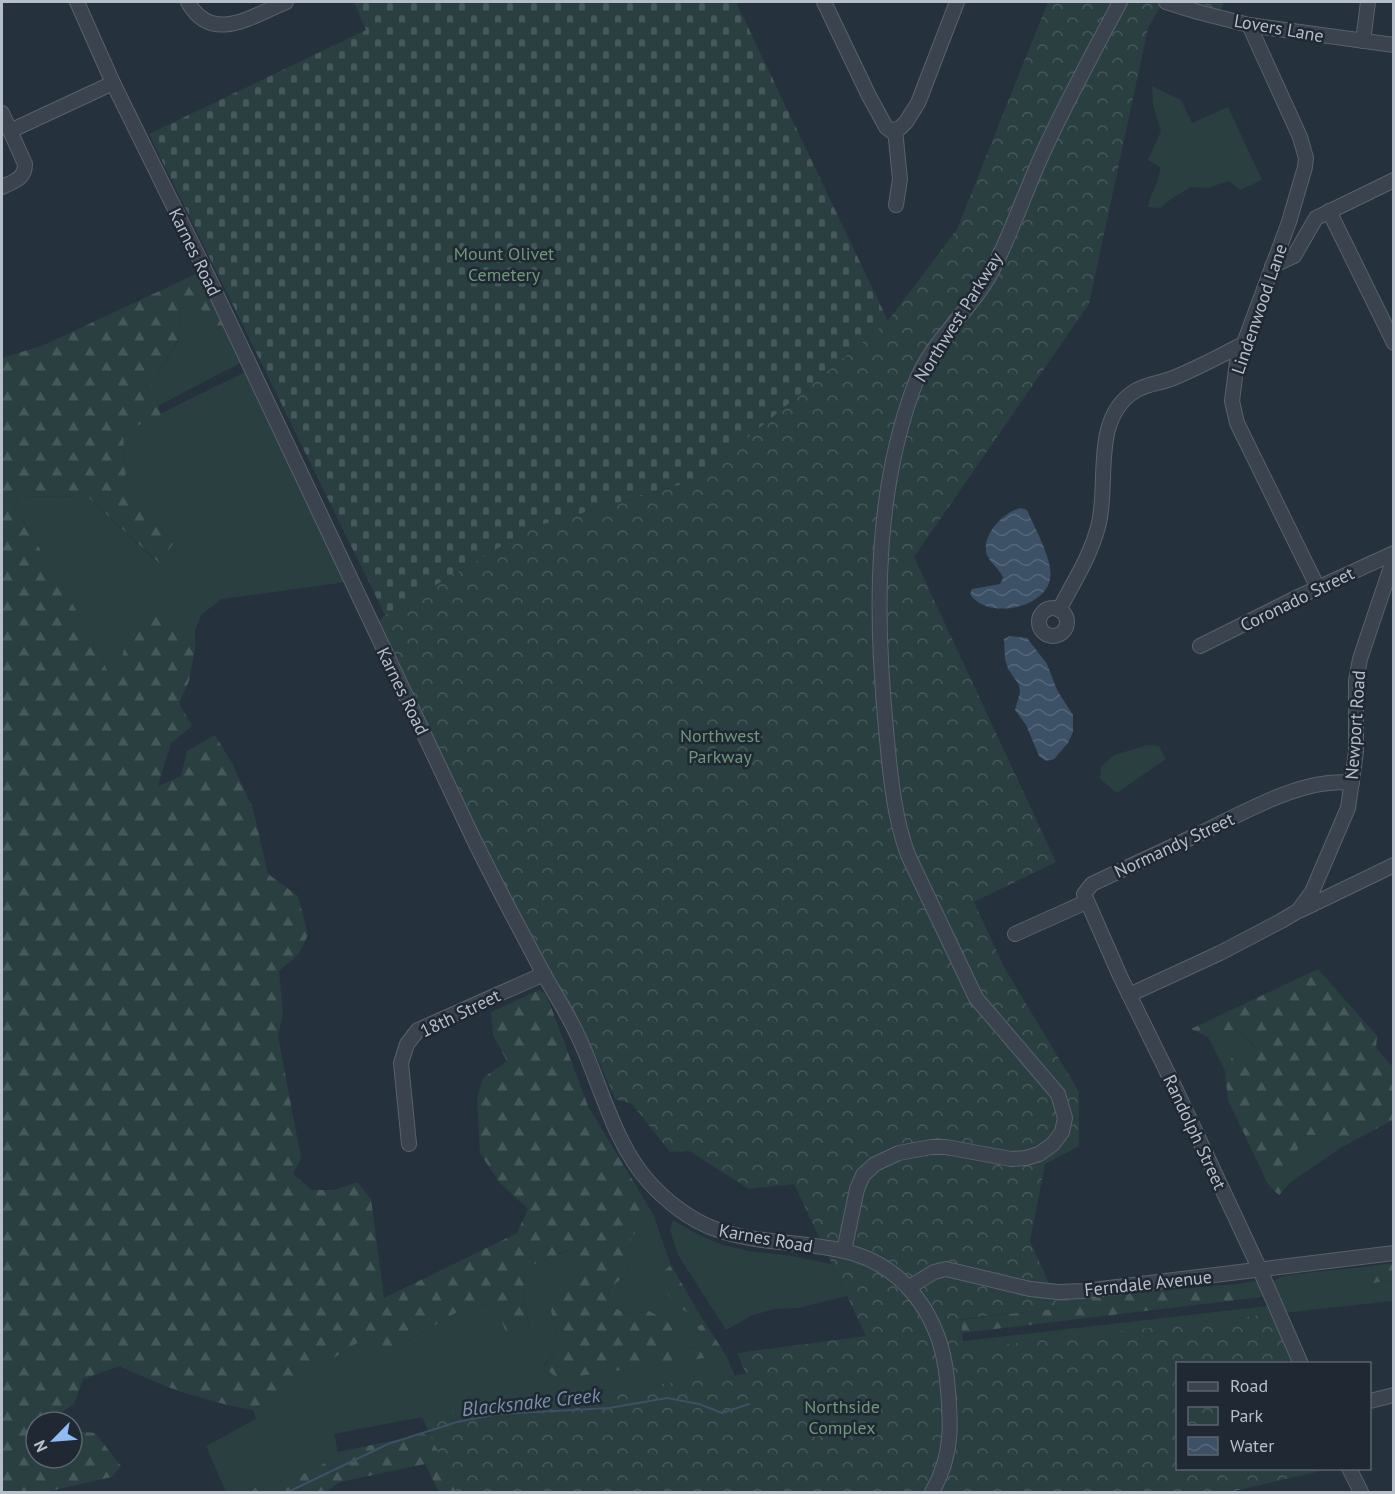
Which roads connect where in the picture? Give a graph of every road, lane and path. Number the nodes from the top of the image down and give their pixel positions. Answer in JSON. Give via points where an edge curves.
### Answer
{"nodes":[{"id":1,"x":77,"y":2,"type":"edge"},
{"id":2,"x":189,"y":2,"type":"edge"},
{"id":3,"x":286,"y":2,"type":"edge"},
{"id":4,"x":824,"y":2,"type":"edge"},
{"id":5,"x":957,"y":2,"type":"edge"},
{"id":6,"x":1120,"y":2,"type":"edge"},
{"id":7,"x":1166,"y":2,"type":"edge"},
{"id":8,"x":1368,"y":2,"type":"edge"},
{"id":9,"x":1249,"y":25,"type":"junction"},
{"id":10,"x":1363,"y":41,"type":"junction"},
{"id":11,"x":1394,"y":45,"type":"edge"},
{"id":12,"x":113,"y":83,"type":"junction"},
{"id":13,"x":2,"y":113,"type":"edge"},
{"id":14,"x":895,"y":130,"type":"junction"},
{"id":15,"x":10,"y":131,"type":"junction"},
{"id":16,"x":1394,"y":180,"type":"edge"},
{"id":17,"x":2,"y":187,"type":"edge"},
{"id":18,"x":896,"y":205,"type":"dead end"},
{"id":19,"x":1329,"y":211,"type":"junction"},
{"id":20,"x":1272,"y":266,"type":"junction"},
{"id":21,"x":1387,"y":313,"type":"edge"},
{"id":22,"x":1394,"y":343,"type":"edge"},
{"id":23,"x":1243,"y":344,"type":"junction"},
{"id":24,"x":1394,"y":553,"type":"edge"},
{"id":25,"x":1394,"y":558,"type":"edge"},
{"id":26,"x":1318,"y":588,"type":"junction"},
{"id":27,"x":1059,"y":610,"type":"dead end"},
{"id":28,"x":1200,"y":646,"type":"dead end"},
{"id":29,"x":1352,"y":783,"type":"junction"},
{"id":30,"x":1394,"y":866,"type":"edge"},
{"id":31,"x":1086,"y":902,"type":"junction"},
{"id":32,"x":1298,"y":911,"type":"junction"},
{"id":33,"x":1016,"y":934,"type":"dead end"},
{"id":34,"x":544,"y":974,"type":"junction"},
{"id":35,"x":1129,"y":995,"type":"junction"},
{"id":36,"x":409,"y":1144,"type":"dead end"},
{"id":37,"x":844,"y":1251,"type":"junction"},
{"id":38,"x":1394,"y":1253,"type":"edge"},
{"id":39,"x":1260,"y":1270,"type":"junction"},
{"id":40,"x":908,"y":1288,"type":"junction"},
{"id":41,"x":1299,"y":1362,"type":"edge"},
{"id":42,"x":1394,"y":1395,"type":"edge"},
{"id":43,"x":1371,"y":1401,"type":"edge"},
{"id":44,"x":1350,"y":1470,"type":"edge"},
{"id":45,"x":932,"y":1492,"type":"edge"},
{"id":46,"x":1360,"y":1492,"type":"edge"}],
"edges":[{"from":1,"to":12,"type":"street","name":"Karnes Road"},
{"from":2,"to":3,"type":"street","via":[[211,24],[230,25]]},
{"from":4,"to":14,"type":"street","via":[[868,96],[886,127]]},
{"from":5,"to":14,"type":"street","via":[[918,103],[906,122]]},
{"from":6,"to":37,"type":"street","name":"Northwest Parkway","via":[[1060,117],[991,273],[930,354],[915,382],[897,442],[881,554],[883,692],[900,833],[976,998],[1058,1094],[1065,1118],[1062,1132],[1040,1154],[1026,1158],[931,1147],[899,1153],[875,1164],[856,1189]]},
{"from":7,"to":9,"type":"street","name":"Lovers Lane"},
{"from":8,"to":10,"type":"street"},
{"from":9,"to":10,"type":"street","name":"Lovers Lane"},
{"from":9,"to":20,"type":"street","name":"Lindenwood Lane","via":[[1306,158],[1302,183]]},
{"from":10,"to":11,"type":"street","name":"Lovers Lane"},
{"from":12,"to":15,"type":"street"},
{"from":12,"to":34,"type":"street","name":"Karnes Road","via":[[469,830]]},
{"from":13,"to":15,"type":"street"},
{"from":14,"to":18,"type":"street","via":[[900,179]]},
{"from":15,"to":17,"type":"street","via":[[25,172]]},
{"from":16,"to":19,"type":"street"},
{"from":19,"to":20,"type":"street","via":[[1316,218],[1294,256]]},
{"from":19,"to":21,"type":"street"},
{"from":20,"to":23,"type":"street","name":"Lindenwood Lane"},
{"from":21,"to":22,"type":"street"},
{"from":23,"to":26,"type":"street","name":"Lindenwood Lane","via":[[1233,380],[1237,423]]},
{"from":23,"to":27,"type":"street","via":[[1195,369],[1134,392],[1115,411],[1105,448],[1098,529]]},
{"from":24,"to":26,"type":"street","name":"Coronado Street"},
{"from":25,"to":29,"type":"street","name":"Newport Road","via":[[1360,659]]},
{"from":26,"to":28,"type":"street","name":"Coronado Street"},
{"from":29,"to":31,"type":"street","name":"Normandy Street","via":[[1322,783],[1271,799],[1092,884],[1084,894]]},
{"from":29,"to":32,"type":"street","name":"Newport Road","via":[[1348,808],[1330,854]]},
{"from":30,"to":32,"type":"street"},
{"from":31,"to":33,"type":"street"},
{"from":31,"to":35,"type":"street","name":"Randolph Street"},
{"from":32,"to":35,"type":"street","name":"Newport Road"},
{"from":34,"to":36,"type":"street","name":"18th Street","via":[[418,1030],[407,1044],[401,1064]]},
{"from":34,"to":37,"type":"street","name":"Karnes Road","via":[[578,1036],[633,1162],[669,1201],[713,1229],[748,1238]]},
{"from":35,"to":39,"type":"street","name":"Randolph Street"},
{"from":37,"to":40,"type":"street","via":[[872,1261]]},
{"from":38,"to":39,"type":"street","name":"Ferndale Avenue"},
{"from":39,"to":40,"type":"street","name":"Ferndale Avenue","via":[[1058,1292],[946,1269]]},
{"from":39,"to":41,"type":"street","name":"Randolph Street"},
{"from":40,"to":45,"type":"street","via":[[932,1318],[945,1360],[950,1414],[948,1455]]},
{"from":42,"to":43,"type":"street"},
{"from":44,"to":46,"type":"street"}]}
